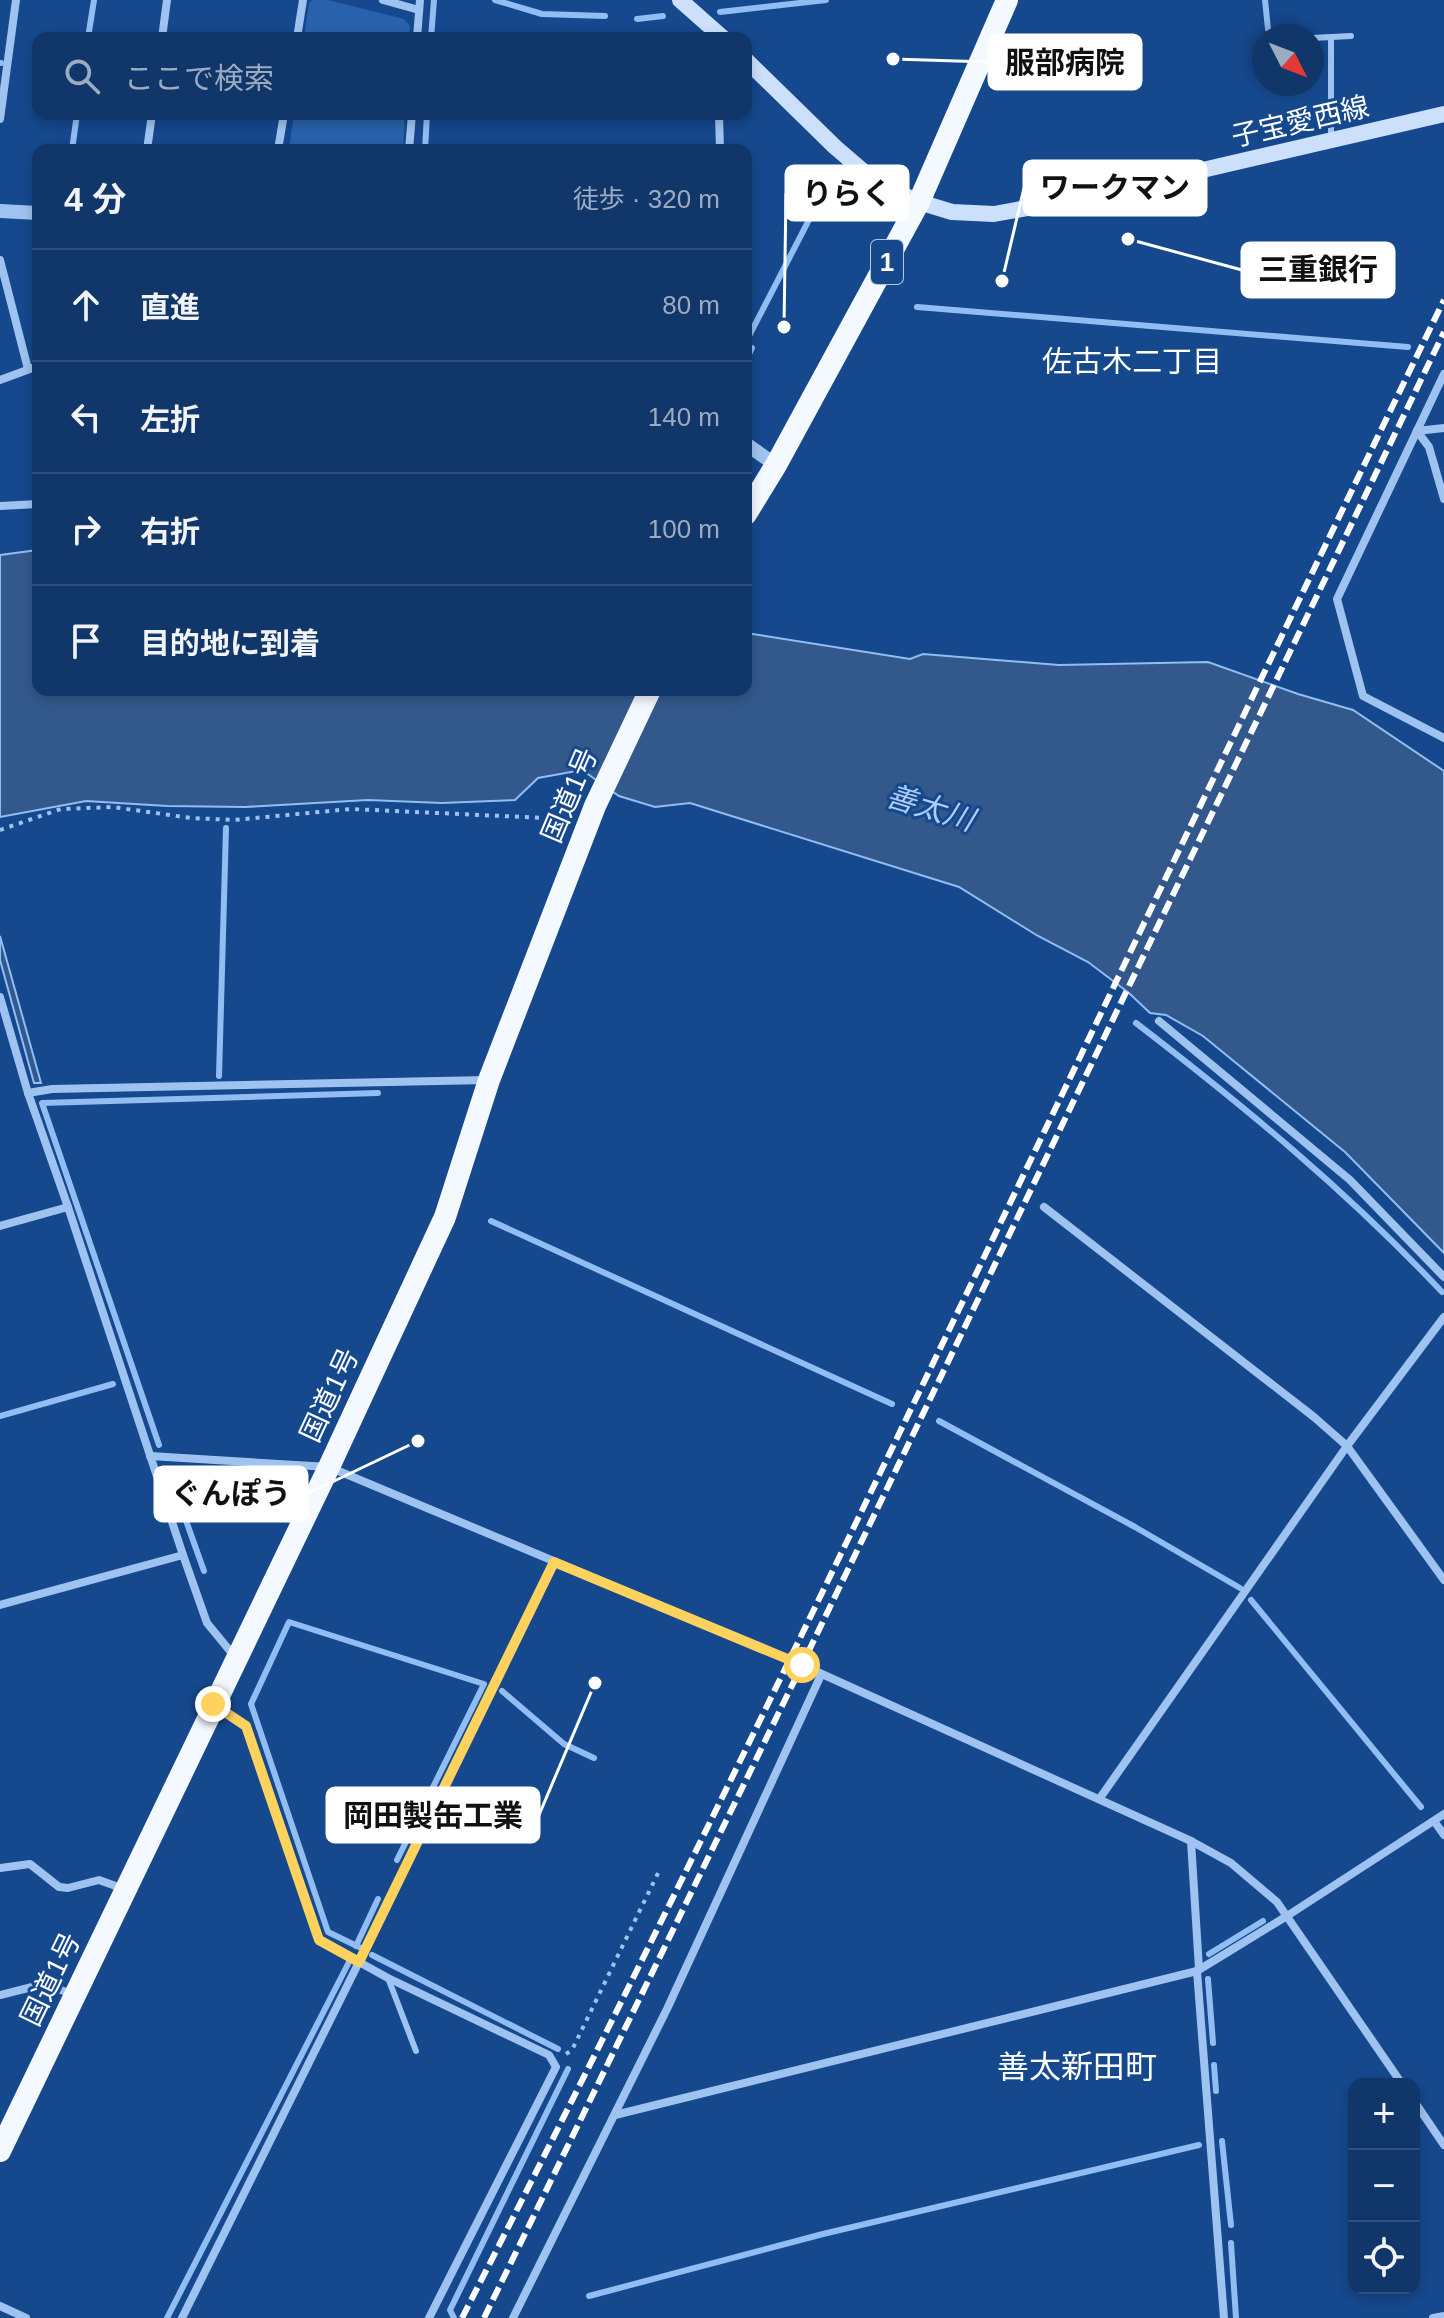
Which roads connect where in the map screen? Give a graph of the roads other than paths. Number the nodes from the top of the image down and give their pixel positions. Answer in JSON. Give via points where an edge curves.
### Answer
{"nodes":[{"id":1,"x":16,"y":0,"type":"edge"},
{"id":2,"x":167,"y":0,"type":"edge"},
{"id":3,"x":303,"y":0,"type":"edge"},
{"id":4,"x":383,"y":0,"type":"edge"},
{"id":5,"x":680,"y":0,"type":"edge"},
{"id":6,"x":1007,"y":0,"type":"edge"},
{"id":7,"x":420,"y":5,"type":"edge"},
{"id":8,"x":163,"y":32,"type":"edge"},
{"id":9,"x":298,"y":32,"type":"edge"},
{"id":10,"x":418,"y":32,"type":"edge"},
{"id":11,"x":716,"y":32,"type":"edge"},
{"id":12,"x":1351,"y":36,"type":"dead end"},
{"id":13,"x":1324,"y":38,"type":"edge"},
{"id":14,"x":1331,"y":38,"type":"junction"},
{"id":15,"x":752,"y":66,"type":"edge"},
{"id":16,"x":1444,"y":114,"type":"edge"},
{"id":17,"x":0,"y":119,"type":"edge"},
{"id":18,"x":151,"y":120,"type":"edge"},
{"id":19,"x":283,"y":120,"type":"edge"},
{"id":20,"x":412,"y":120,"type":"edge"},
{"id":21,"x":719,"y":120,"type":"edge"},
{"id":22,"x":1331,"y":141,"type":"junction"},
{"id":23,"x":148,"y":144,"type":"edge"},
{"id":24,"x":279,"y":144,"type":"edge"},
{"id":25,"x":410,"y":144,"type":"edge"},
{"id":26,"x":720,"y":144,"type":"edge"},
{"id":27,"x":919,"y":202,"type":"junction"},
{"id":28,"x":0,"y":211,"type":"edge"},
{"id":29,"x":32,"y":213,"type":"edge"},
{"id":30,"x":0,"y":260,"type":"edge"},
{"id":31,"x":32,"y":368,"type":"edge"},
{"id":32,"x":28,"y":369,"type":"junction"},
{"id":33,"x":1444,"y":374,"type":"edge"},
{"id":34,"x":0,"y":380,"type":"edge"},
{"id":35,"x":1444,"y":428,"type":"edge"},
{"id":36,"x":1417,"y":431,"type":"junction"},
{"id":37,"x":752,"y":448,"type":"edge"},
{"id":38,"x":776,"y":465,"type":"junction"},
{"id":39,"x":1444,"y":499,"type":"edge"},
{"id":40,"x":32,"y":504,"type":"edge"},
{"id":41,"x":752,"y":504,"type":"edge"},
{"id":42,"x":0,"y":506,"type":"edge"},
{"id":43,"x":647,"y":696,"type":"edge"},
{"id":44,"x":1442,"y":734,"type":"edge"},
{"id":45,"x":0,"y":997,"type":"edge"},
{"id":46,"x":2,"y":1011,"type":"edge"},
{"id":47,"x":1159,"y":1021,"type":"dead end"},
{"id":48,"x":489,"y":1080,"type":"junction"},
{"id":49,"x":28,"y":1093,"type":"junction"},
{"id":50,"x":68,"y":1207,"type":"junction"},
{"id":51,"x":1044,"y":1207,"type":"dead end"},
{"id":52,"x":0,"y":1226,"type":"edge"},
{"id":53,"x":1444,"y":1277,"type":"edge"},
{"id":54,"x":1444,"y":1317,"type":"edge"},
{"id":55,"x":1347,"y":1446,"type":"junction"},
{"id":56,"x":150,"y":1456,"type":"junction"},
{"id":57,"x":329,"y":1467,"type":"junction"},
{"id":58,"x":183,"y":1555,"type":"junction"},
{"id":59,"x":554,"y":1562,"type":"junction"},
{"id":60,"x":1444,"y":1580,"type":"edge"},
{"id":61,"x":0,"y":1605,"type":"edge"},
{"id":62,"x":235,"y":1658,"type":"junction"},
{"id":63,"x":821,"y":1675,"type":"junction"},
{"id":64,"x":213,"y":1704,"type":"junction"},
{"id":65,"x":1100,"y":1798,"type":"junction"},
{"id":66,"x":1444,"y":1814,"type":"edge"},
{"id":67,"x":1434,"y":1821,"type":"junction"},
{"id":68,"x":1444,"y":1835,"type":"edge"},
{"id":69,"x":1191,"y":1841,"type":"junction"},
{"id":70,"x":0,"y":1868,"type":"edge"},
{"id":71,"x":126,"y":1889,"type":"junction"},
{"id":72,"x":1287,"y":1916,"type":"junction"},
{"id":73,"x":359,"y":1962,"type":"junction"},
{"id":74,"x":1198,"y":1970,"type":"junction"},
{"id":75,"x":388,"y":1978,"type":"junction"},
{"id":76,"x":0,"y":1995,"type":"edge"},
{"id":77,"x":76,"y":1995,"type":"junction"},
{"id":78,"x":416,"y":2051,"type":"dead end"},
{"id":79,"x":1398,"y":2078,"type":"edge"},
{"id":80,"x":1420,"y":2110,"type":"edge"},
{"id":81,"x":615,"y":2115,"type":"junction"},
{"id":82,"x":1444,"y":2145,"type":"edge"},
{"id":83,"x":0,"y":2151,"type":"edge"},
{"id":84,"x":0,"y":2306,"type":"edge"},
{"id":85,"x":1444,"y":2316,"type":"edge"},
{"id":86,"x":26,"y":2318,"type":"edge"},
{"id":87,"x":182,"y":2318,"type":"edge"},
{"id":88,"x":429,"y":2318,"type":"edge"},
{"id":89,"x":513,"y":2318,"type":"edge"},
{"id":90,"x":1224,"y":2318,"type":"edge"},
{"id":91,"x":1433,"y":2318,"type":"edge"}],
"edges":[{"from":1,"to":17,"type":"street"},
{"from":2,"to":8,"type":"street"},
{"from":3,"to":9,"type":"street"},
{"from":4,"to":7,"type":"street"},
{"from":5,"to":11,"type":"main road"},
{"from":6,"to":27,"type":"highway","number":"1"},
{"from":7,"to":10,"type":"street"},
{"from":12,"to":14,"type":"lane"},
{"from":13,"to":14,"type":"lane"},
{"from":14,"to":22,"type":"lane"},
{"from":15,"to":27,"type":"main road","name":"子宝愛西線","via":[[877,183]]},
{"from":16,"to":22,"type":"main road","name":"子宝愛西線"},
{"from":18,"to":23,"type":"street"},
{"from":19,"to":24,"type":"street"},
{"from":20,"to":25,"type":"street"},
{"from":21,"to":26,"type":"street"},
{"from":22,"to":27,"type":"main road","name":"子宝愛西線","via":[[994,214],[952,212]]},
{"from":27,"to":38,"type":"highway","number":"1"},
{"from":28,"to":29,"type":"street"},
{"from":30,"to":32,"type":"street"},
{"from":31,"to":32,"type":"street"},
{"from":32,"to":34,"type":"street"},
{"from":33,"to":36,"type":"street"},
{"from":35,"to":36,"type":"street"},
{"from":36,"to":39,"type":"street","via":[[1429,447]]},
{"from":36,"to":44,"type":"street","via":[[1337,599],[1363,696]]},
{"from":37,"to":38,"type":"street"},
{"from":38,"to":41,"type":"highway","number":"1"},
{"from":40,"to":42,"type":"street"},
{"from":43,"to":48,"type":"highway","name":"国道1号","via":[[592,813]]},
{"from":45,"to":46,"type":"street"},
{"from":46,"to":49,"type":"street"},
{"from":47,"to":53,"type":"street","via":[[1350,1180]]},
{"from":48,"to":49,"type":"street"},
{"from":48,"to":57,"type":"highway","name":"国道1号","via":[[445,1217]]},
{"from":49,"to":50,"type":"street"},
{"from":50,"to":52,"type":"street"},
{"from":50,"to":56,"type":"street"},
{"from":51,"to":55,"type":"street"},
{"from":54,"to":55,"type":"street"},
{"from":55,"to":60,"type":"street"},
{"from":55,"to":65,"type":"street"},
{"from":56,"to":57,"type":"street"},
{"from":56,"to":58,"type":"street"},
{"from":57,"to":59,"type":"street"},
{"from":57,"to":62,"type":"highway","name":"国道1号"},
{"from":58,"to":61,"type":"street"},
{"from":58,"to":62,"type":"street","via":[[207,1623]]},
{"from":59,"to":63,"type":"street"},
{"from":59,"to":73,"type":"street"},
{"from":62,"to":64,"type":"highway","name":"国道1号"},
{"from":63,"to":65,"type":"street"},
{"from":63,"to":81,"type":"street"},
{"from":64,"to":71,"type":"highway","name":"国道1号"},
{"from":64,"to":73,"type":"street","via":[[246,1726],[319,1940]]},
{"from":65,"to":69,"type":"street"},
{"from":66,"to":67,"type":"street"},
{"from":67,"to":68,"type":"street"},
{"from":67,"to":72,"type":"street"},
{"from":69,"to":72,"type":"street","via":[[1231,1863]]},
{"from":69,"to":74,"type":"street"},
{"from":70,"to":71,"type":"street","via":[[30,1864],[59,1887],[99,1880]]},
{"from":71,"to":77,"type":"highway","name":"国道1号"},
{"from":72,"to":74,"type":"street"},
{"from":72,"to":79,"type":"street"},
{"from":73,"to":75,"type":"street"},
{"from":73,"to":87,"type":"street"},
{"from":74,"to":81,"type":"street"},
{"from":74,"to":90,"type":"street"},
{"from":75,"to":78,"type":"lane"},
{"from":75,"to":88,"type":"street","via":[[549,2055],[556,2067]]},
{"from":76,"to":77,"type":"street","via":[[44,1984]]},
{"from":77,"to":83,"type":"highway","name":"国道1号"},
{"from":80,"to":82,"type":"street"},
{"from":81,"to":89,"type":"street"},
{"from":84,"to":86,"type":"street"},
{"from":85,"to":91,"type":"street"}]}
